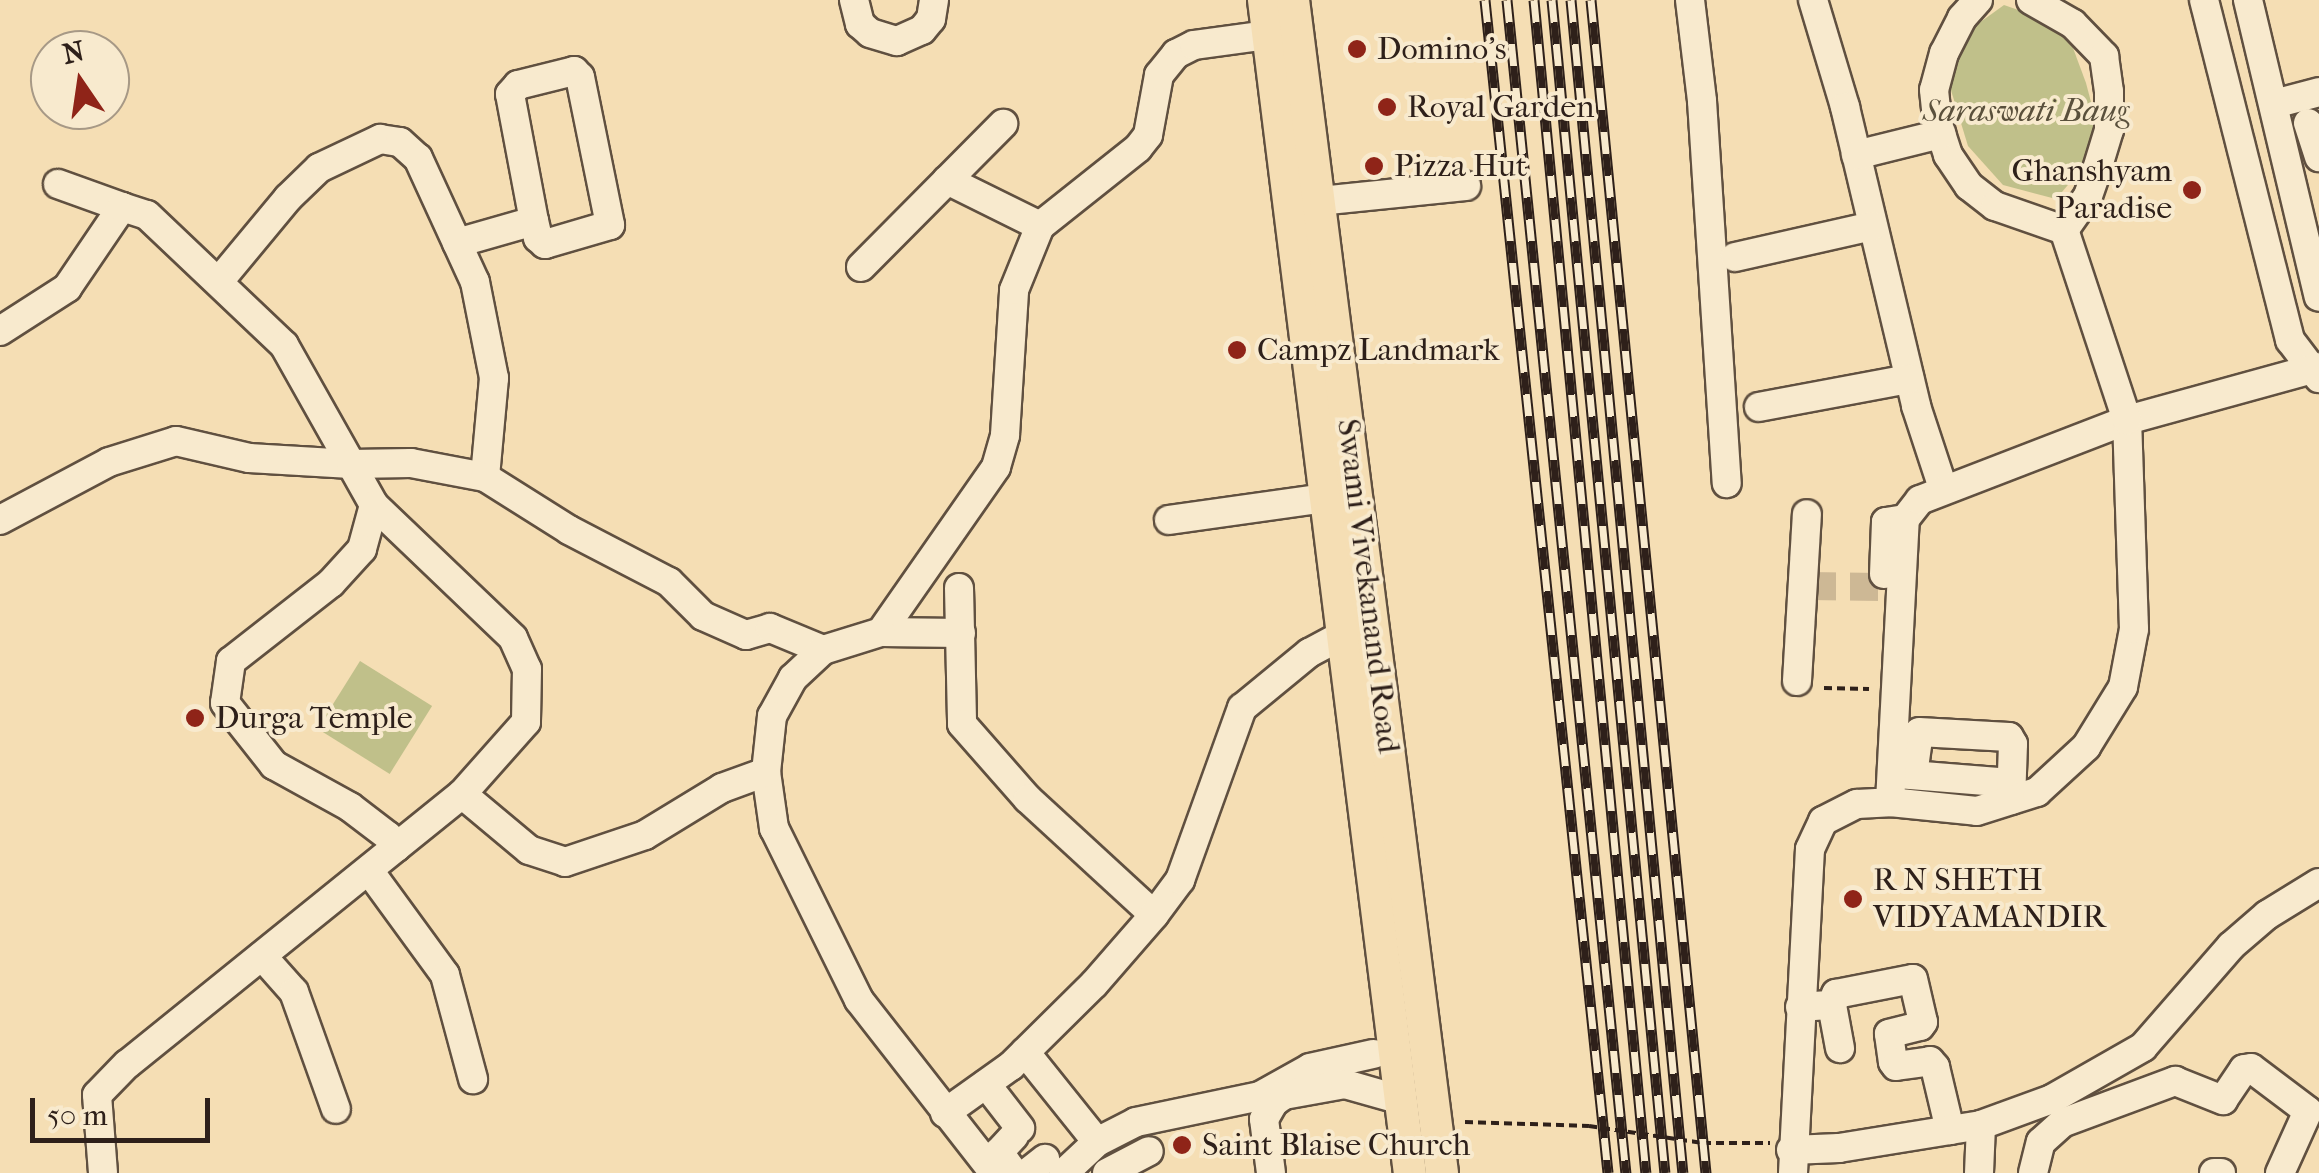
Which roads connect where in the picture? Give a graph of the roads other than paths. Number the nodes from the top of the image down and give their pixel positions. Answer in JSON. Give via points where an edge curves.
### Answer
{"nodes":[{"id":1,"x":854,"y":0,"type":"edge"},
{"id":2,"x":934,"y":0,"type":"edge"},
{"id":3,"x":1690,"y":0,"type":"edge"},
{"id":4,"x":1813,"y":0,"type":"edge"},
{"id":5,"x":1978,"y":0,"type":"edge"},
{"id":6,"x":2031,"y":0,"type":"edge"},
{"id":7,"x":2204,"y":0,"type":"edge"},
{"id":8,"x":2248,"y":0,"type":"edge"},
{"id":9,"x":1274,"y":8,"type":"edge"},
{"id":10,"x":2319,"y":92,"type":"edge"},
{"id":11,"x":2274,"y":104,"type":"junction"},
{"id":12,"x":2308,"y":123,"type":"dead end"},
{"id":13,"x":1003,"y":124,"type":"dead end"},
{"id":14,"x":1941,"y":134,"type":"junction"},
{"id":15,"x":1856,"y":155,"type":"junction"},
{"id":16,"x":2319,"y":158,"type":"edge"},
{"id":17,"x":2319,"y":167,"type":"edge"},
{"id":18,"x":2290,"y":175,"type":"junction"},
{"id":19,"x":947,"y":180,"type":"junction"},
{"id":20,"x":58,"y":184,"type":"dead end"},
{"id":21,"x":1466,"y":186,"type":"dead end"},
{"id":22,"x":1320,"y":201,"type":"junction"},
{"id":23,"x":122,"y":207,"type":"junction"},
{"id":24,"x":534,"y":221,"type":"junction"},
{"id":25,"x":1040,"y":226,"type":"junction"},
{"id":26,"x":1874,"y":226,"type":"junction"},
{"id":27,"x":2064,"y":230,"type":"junction"},
{"id":28,"x":457,"y":243,"type":"junction"},
{"id":29,"x":1735,"y":257,"type":"dead end"},
{"id":30,"x":861,"y":267,"type":"dead end"},
{"id":31,"x":220,"y":280,"type":"junction"},
{"id":32,"x":2319,"y":296,"type":"edge"},
{"id":33,"x":2284,"y":304,"type":"junction"},
{"id":34,"x":0,"y":331,"type":"edge"},
{"id":35,"x":2317,"y":372,"type":"edge"},
{"id":36,"x":1909,"y":379,"type":"junction"},
{"id":37,"x":1760,"y":407,"type":"dead end"},
{"id":38,"x":2127,"y":420,"type":"junction"},
{"id":39,"x":351,"y":464,"type":"junction"},
{"id":40,"x":485,"y":477,"type":"junction"},
{"id":41,"x":1728,"y":483,"type":"dead end"},
{"id":42,"x":1943,"y":488,"type":"junction"},
{"id":43,"x":1326,"y":498,"type":"junction"},
{"id":44,"x":374,"y":505,"type":"junction"},
{"id":45,"x":1807,"y":514,"type":"dead end"},
{"id":46,"x":0,"y":520,"type":"edge"},
{"id":47,"x":1169,"y":520,"type":"dead end"},
{"id":48,"x":1889,"y":587,"type":"junction"},
{"id":49,"x":959,"y":588,"type":"dead end"},
{"id":50,"x":881,"y":632,"type":"junction"},
{"id":51,"x":961,"y":633,"type":"junction"},
{"id":52,"x":1343,"y":635,"type":"junction"},
{"id":53,"x":823,"y":650,"type":"junction"},
{"id":54,"x":1798,"y":681,"type":"road end"},
{"id":55,"x":1880,"y":681,"type":"road end"},
{"id":56,"x":766,"y":772,"type":"junction"},
{"id":57,"x":1903,"y":774,"type":"junction"},
{"id":58,"x":2011,"y":791,"type":"junction"},
{"id":59,"x":462,"y":794,"type":"junction"},
{"id":60,"x":1890,"y":802,"type":"junction"},
{"id":61,"x":396,"y":847,"type":"junction"},
{"id":62,"x":370,"y":872,"type":"junction"},
{"id":63,"x":2319,"y":883,"type":"edge"},
{"id":64,"x":1154,"y":915,"type":"junction"},
{"id":65,"x":262,"y":956,"type":"junction"},
{"id":66,"x":1832,"y":1005,"type":"junction"},
{"id":67,"x":1800,"y":1007,"type":"junction"},
{"id":68,"x":2143,"y":1047,"type":"junction"},
{"id":69,"x":1398,"y":1048,"type":"junction"},
{"id":70,"x":1840,"y":1048,"type":"dead end"},
{"id":71,"x":1032,"y":1061,"type":"junction"},
{"id":72,"x":473,"y":1079,"type":"dead end"},
{"id":73,"x":2175,"y":1082,"type":"junction"},
{"id":74,"x":992,"y":1091,"type":"junction"},
{"id":75,"x":1402,"y":1100,"type":"junction"},
{"id":76,"x":336,"y":1109,"type":"dead end"},
{"id":77,"x":2057,"y":1111,"type":"junction"},
{"id":78,"x":945,"y":1113,"type":"junction"},
{"id":79,"x":1981,"y":1126,"type":"junction"},
{"id":80,"x":1950,"y":1130,"type":"junction"},
{"id":81,"x":1097,"y":1142,"type":"junction"},
{"id":82,"x":1149,"y":1151,"type":"dead end"},
{"id":83,"x":1792,"y":1161,"type":"edge"},
{"id":84,"x":1046,"y":1168,"type":"edge"},
{"id":85,"x":103,"y":1173,"type":"edge"},
{"id":86,"x":994,"y":1173,"type":"edge"},
{"id":87,"x":1014,"y":1173,"type":"edge"},
{"id":88,"x":1106,"y":1173,"type":"edge"},
{"id":89,"x":1271,"y":1173,"type":"edge"},
{"id":90,"x":1410,"y":1173,"type":"edge"},
{"id":91,"x":1442,"y":1173,"type":"edge"},
{"id":92,"x":1979,"y":1173,"type":"edge"},
{"id":93,"x":2032,"y":1173,"type":"edge"},
{"id":94,"x":2280,"y":1173,"type":"edge"}],
"edges":[{"from":1,"to":2,"type":"street","via":[[870,34],[897,41],[922,30]]},
{"from":3,"to":41,"type":"street"},
{"from":4,"to":15,"type":"street"},
{"from":5,"to":14,"type":"street","via":[[1944,53],[1934,90]]},
{"from":6,"to":27,"type":"street","via":[[2073,24],[2104,56],[2110,92],[2109,130],[2098,167]]},
{"from":7,"to":33,"type":"street"},
{"from":8,"to":11,"type":"street"},
{"from":9,"to":22,"type":"main road","name":"Swami Vivekanand Road"},
{"from":9,"to":25,"type":"street","via":[[1176,54],[1159,75],[1148,135],[1138,148]]},
{"from":9,"to":43,"type":"main road","name":"Swami Vivekanand Road"},
{"from":10,"to":11,"type":"street"},
{"from":11,"to":18,"type":"street"},
{"from":12,"to":16,"type":"street"},
{"from":13,"to":19,"type":"street"},
{"from":14,"to":15,"type":"street"},
{"from":14,"to":27,"type":"street","via":[[1969,186],[1995,206]]},
{"from":15,"to":26,"type":"street"},
{"from":17,"to":18,"type":"street"},
{"from":18,"to":32,"type":"street"},
{"from":19,"to":25,"type":"street"},
{"from":19,"to":30,"type":"street"},
{"from":20,"to":23,"type":"street"},
{"from":21,"to":22,"type":"street"},
{"from":22,"to":69,"type":"main road","name":"Swami Vivekanand Road"},
{"from":23,"to":31,"type":"street","via":[[147,215]]},
{"from":23,"to":34,"type":"street","via":[[67,288]]},
{"from":24,"to":24,"type":"street","via":[[510,94],[518,85],[578,72],[610,225],[545,244]]},
{"from":24,"to":28,"type":"street"},
{"from":25,"to":50,"type":"street","via":[[1014,290],[1005,436],[996,467]]},
{"from":26,"to":29,"type":"street"},
{"from":26,"to":36,"type":"street"},
{"from":27,"to":38,"type":"street"},
{"from":28,"to":31,"type":"street","via":[[418,158],[400,142],[380,138],[320,168]]},
{"from":28,"to":40,"type":"street","via":[[476,282],[494,378]]},
{"from":31,"to":39,"type":"street","via":[[284,345]]},
{"from":32,"to":33,"type":"street"},
{"from":33,"to":35,"type":"street","via":[[2290,340]]},
{"from":35,"to":38,"type":"street"},
{"from":36,"to":37,"type":"street"},
{"from":36,"to":42,"type":"street"},
{"from":38,"to":42,"type":"street"},
{"from":38,"to":58,"type":"street","via":[[2134,629],[2123,687],[2086,747],[2037,792]]},
{"from":39,"to":40,"type":"street","via":[[411,463]]},
{"from":39,"to":44,"type":"street"},
{"from":39,"to":46,"type":"street","via":[[250,458],[176,442],[108,462]]},
{"from":40,"to":53,"type":"street","via":[[668,582],[703,616],[746,635],[770,628]]},
{"from":42,"to":48,"type":"street","via":[[1920,500],[1905,519]]},
{"from":43,"to":47,"type":"street"},
{"from":43,"to":52,"type":"main road","name":"Swami Vivekanand Road"},
{"from":44,"to":59,"type":"street","via":[[513,638],[527,670],[526,722]]},
{"from":44,"to":61,"type":"street","via":[[362,549],[331,582],[230,660],[225,703],[274,765],[350,808]]},
{"from":45,"to":54,"type":"street"},
{"from":48,"to":55,"type":"street"},
{"from":48,"to":57,"type":"street"},
{"from":49,"to":51,"type":"street"},
{"from":50,"to":51,"type":"street"},
{"from":50,"to":53,"type":"street"},
{"from":51,"to":64,"type":"street","via":[[962,724],[1028,799]]},
{"from":52,"to":64,"type":"street","via":[[1309,653],[1242,708],[1180,880]]},
{"from":52,"to":69,"type":"main road","name":"Swami Vivekanand Road"},
{"from":53,"to":56,"type":"street","via":[[793,678],[772,716]]},
{"from":56,"to":59,"type":"street","via":[[722,788],[645,835],[565,862],[528,850]]},
{"from":56,"to":78,"type":"street","via":[[774,828],[851,984]]},
{"from":57,"to":58,"type":"street"},
{"from":57,"to":58,"type":"street","via":[[1919,732],[1992,736],[2013,741]]},
{"from":57,"to":60,"type":"street"},
{"from":58,"to":60,"type":"street","via":[[1978,811]]},
{"from":59,"to":61,"type":"street"},
{"from":60,"to":67,"type":"street","via":[[1857,804],[1823,821],[1810,849]]},
{"from":61,"to":62,"type":"street"},
{"from":62,"to":65,"type":"street"},
{"from":62,"to":72,"type":"street","via":[[444,975]]},
{"from":63,"to":68,"type":"street","via":[[2230,946]]},
{"from":64,"to":71,"type":"street"},
{"from":65,"to":76,"type":"street","via":[[294,992]]},
{"from":65,"to":85,"type":"street","via":[[97,1095]]},
{"from":66,"to":67,"type":"street"},
{"from":66,"to":70,"type":"street"},
{"from":66,"to":80,"type":"street","via":[[1836,994],[1913,979],[1922,1022],[1889,1034],[1893,1062],[1935,1066]]},
{"from":67,"to":83,"type":"street"},
{"from":68,"to":73,"type":"street"},
{"from":68,"to":77,"type":"street"},
{"from":69,"to":75,"type":"main road","name":"Swami Vivekanand Road"},
{"from":69,"to":81,"type":"street","via":[[1310,1068],[1260,1096],[1136,1122]]},
{"from":69,"to":91,"type":"main road","name":"Swami Vivekanand Road","via":[[1436,1121]]},
{"from":71,"to":74,"type":"street"},
{"from":71,"to":81,"type":"street"},
{"from":73,"to":77,"type":"street"},
{"from":73,"to":94,"type":"street","via":[[2218,1101],[2251,1068],[2308,1111]]},
{"from":74,"to":78,"type":"street"},
{"from":74,"to":87,"type":"street","via":[[1017,1132],[1000,1152]]},
{"from":75,"to":89,"type":"street","via":[[1345,1084],[1284,1095],[1264,1119]]},
{"from":75,"to":90,"type":"main road","name":"Swami Vivekanand Road"},
{"from":77,"to":79,"type":"street"},
{"from":77,"to":93,"type":"street"},
{"from":78,"to":86,"type":"street"},
{"from":79,"to":80,"type":"street"},
{"from":79,"to":92,"type":"street"},
{"from":80,"to":83,"type":"street"},
{"from":81,"to":84,"type":"street"},
{"from":82,"to":88,"type":"street"}]}
